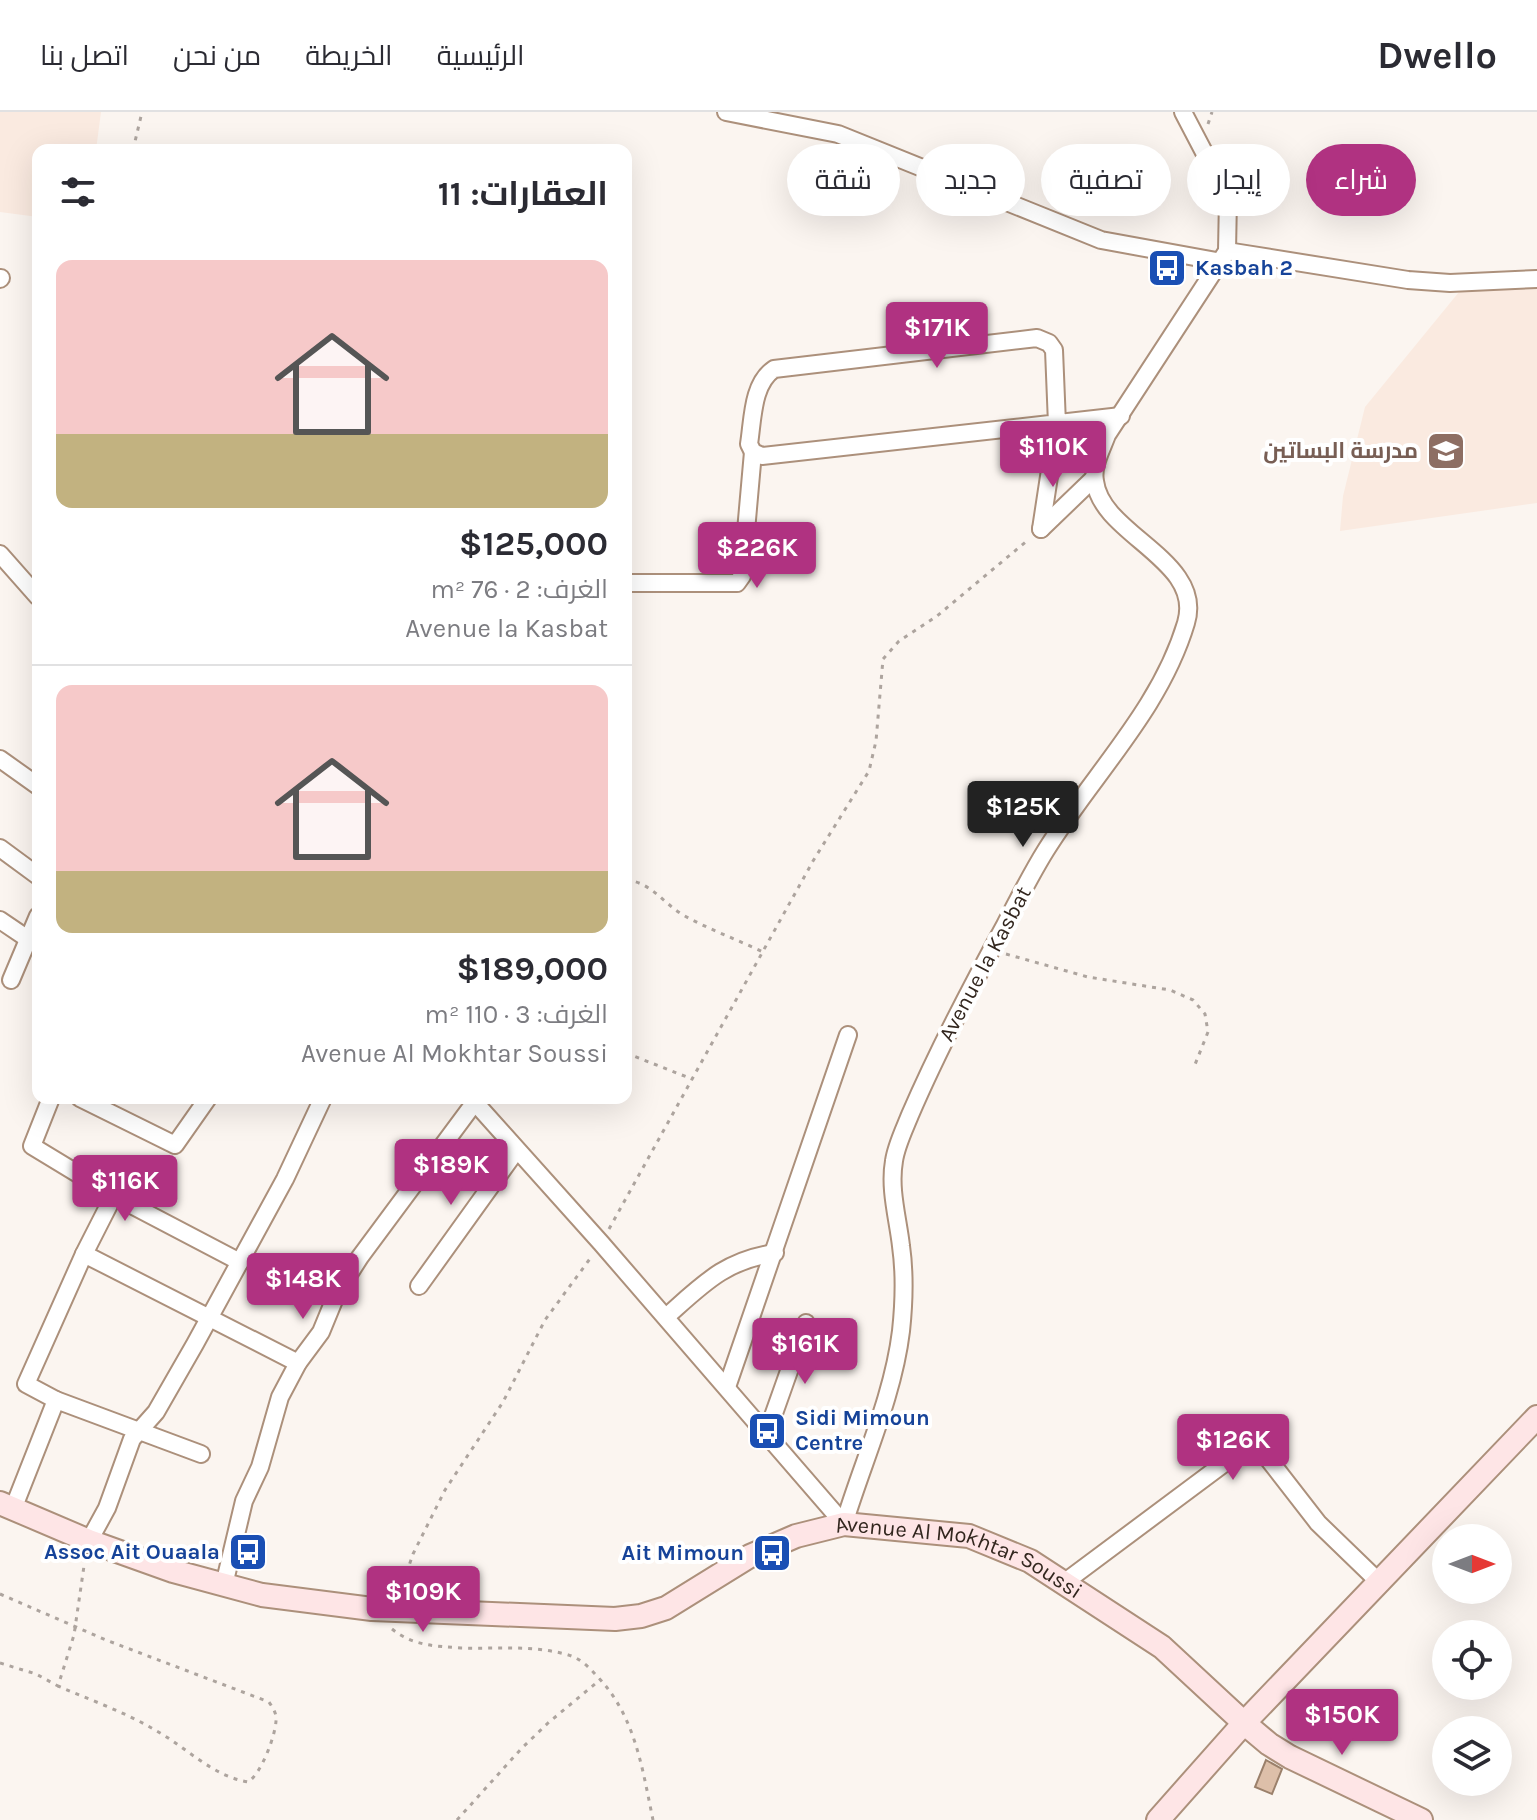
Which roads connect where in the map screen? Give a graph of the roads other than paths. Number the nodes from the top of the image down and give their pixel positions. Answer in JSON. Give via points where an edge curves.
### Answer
{"nodes":[{"id":1,"x":726,"y":112,"type":"edge"},
{"id":2,"x":1183,"y":112,"type":"edge"},
{"id":3,"x":1224,"y":257,"type":"junction"},
{"id":4,"x":1537,"y":279,"type":"edge"},
{"id":5,"x":1121,"y":416,"type":"junction"},
{"id":6,"x":1057,"y":424,"type":"junction"},
{"id":7,"x":753,"y":452,"type":"junction"},
{"id":8,"x":1094,"y":478,"type":"junction"},
{"id":9,"x":0,"y":554,"type":"edge"},
{"id":10,"x":632,"y":583,"type":"edge"},
{"id":11,"x":32,"y":590,"type":"edge"},
{"id":12,"x":0,"y":759,"type":"edge"},
{"id":13,"x":32,"y":782,"type":"edge"},
{"id":14,"x":0,"y":848,"type":"edge"},
{"id":15,"x":32,"y":872,"type":"edge"},
{"id":16,"x":0,"y":920,"type":"edge"},
{"id":17,"x":32,"y":930,"type":"edge"},
{"id":18,"x":28,"y":939,"type":"junction"},
{"id":19,"x":11,"y":980,"type":"dead end"},
{"id":20,"x":848,"y":1035,"type":"dead end"},
{"id":21,"x":49,"y":1104,"type":"edge"},
{"id":22,"x":92,"y":1104,"type":"edge"},
{"id":23,"x":204,"y":1104,"type":"edge"},
{"id":24,"x":320,"y":1104,"type":"edge"},
{"id":25,"x":470,"y":1104,"type":"edge"},
{"id":26,"x":476,"y":1104,"type":"edge"},
{"id":27,"x":516,"y":1151,"type":"junction"},
{"id":28,"x":114,"y":1195,"type":"junction"},
{"id":29,"x":775,"y":1253,"type":"junction"},
{"id":30,"x":84,"y":1254,"type":"junction"},
{"id":31,"x":240,"y":1262,"type":"junction"},
{"id":32,"x":419,"y":1286,"type":"dead end"},
{"id":33,"x":666,"y":1317,"type":"junction"},
{"id":34,"x":209,"y":1318,"type":"junction"},
{"id":35,"x":806,"y":1323,"type":"dead end"},
{"id":36,"x":298,"y":1363,"type":"junction"},
{"id":37,"x":727,"y":1387,"type":"junction"},
{"id":38,"x":56,"y":1400,"type":"junction"},
{"id":39,"x":1537,"y":1417,"type":"edge"},
{"id":40,"x":140,"y":1432,"type":"junction"},
{"id":41,"x":766,"y":1436,"type":"junction"},
{"id":42,"x":201,"y":1454,"type":"dead end"},
{"id":43,"x":6,"y":1506,"type":"edge"},
{"id":44,"x":844,"y":1524,"type":"junction"},
{"id":45,"x":89,"y":1541,"type":"junction"},
{"id":46,"x":1065,"y":1582,"type":"junction"},
{"id":47,"x":1379,"y":1582,"type":"junction"},
{"id":48,"x":224,"y":1585,"type":"junction"},
{"id":49,"x":1244,"y":1723,"type":"junction"},
{"id":50,"x":1158,"y":1820,"type":"edge"},
{"id":51,"x":1421,"y":1820,"type":"edge"}],
"edges":[{"from":1,"to":3,"type":"street","via":[[838,134],[1101,240]]},
{"from":2,"to":3,"type":"street","via":[[1228,198]]},
{"from":3,"to":4,"type":"street","via":[[1450,283]]},
{"from":3,"to":5,"type":"street"},
{"from":5,"to":6,"type":"street"},
{"from":5,"to":8,"type":"street","via":[[1107,435]]},
{"from":6,"to":7,"type":"street","via":[[762,456]]},
{"from":6,"to":7,"type":"street","via":[[1054,350],[1037,338],[774,369],[759,385],[749,444]]},
{"from":6,"to":8,"type":"street","via":[[1041,529]]},
{"from":7,"to":10,"type":"street","via":[[742,576],[737,583]]},
{"from":8,"to":44,"type":"street","name":"Avenue la Kasbat","via":[[1111,513],[1181,582],[1187,619],[1152,700],[1046,849],[950,1027],[909,1117],[894,1160],[904,1275],[900,1334],[884,1404]]},
{"from":9,"to":11,"type":"street"},
{"from":12,"to":13,"type":"street"},
{"from":14,"to":15,"type":"street"},
{"from":16,"to":18,"type":"street"},
{"from":17,"to":18,"type":"street"},
{"from":18,"to":19,"type":"street"},
{"from":20,"to":29,"type":"street"},
{"from":21,"to":28,"type":"street","via":[[32,1146]]},
{"from":22,"to":23,"type":"street","via":[[175,1145]]},
{"from":24,"to":31,"type":"street"},
{"from":25,"to":36,"type":"street","via":[[360,1257],[321,1332]]},
{"from":26,"to":27,"type":"street","name":"Avenue Al Mokhtar Soussi"},
{"from":27,"to":32,"type":"street"},
{"from":27,"to":33,"type":"street","name":"Avenue Al Mokhtar Soussi"},
{"from":28,"to":30,"type":"street"},
{"from":28,"to":31,"type":"street"},
{"from":29,"to":33,"type":"street","via":[[733,1263]]},
{"from":29,"to":37,"type":"street"},
{"from":30,"to":34,"type":"street"},
{"from":30,"to":38,"type":"street","via":[[26,1384]]},
{"from":31,"to":34,"type":"street"},
{"from":33,"to":37,"type":"street","name":"Avenue Al Mokhtar Soussi"},
{"from":34,"to":36,"type":"street"},
{"from":34,"to":40,"type":"street"},
{"from":35,"to":41,"type":"street"},
{"from":36,"to":48,"type":"street","via":[[280,1397],[244,1501]]},
{"from":37,"to":41,"type":"street","name":"Avenue Al Mokhtar Soussi"},
{"from":38,"to":40,"type":"street"},
{"from":38,"to":43,"type":"street"},
{"from":39,"to":47,"type":"street"},
{"from":40,"to":42,"type":"street"},
{"from":40,"to":45,"type":"street","via":[[126,1451],[107,1508]]},
{"from":41,"to":44,"type":"street","name":"Avenue Al Mokhtar Soussi"},
{"from":43,"to":45,"type":"street"},
{"from":44,"to":46,"type":"street","name":"Avenue Al Mokhtar Soussi","via":[[969,1536]]},
{"from":44,"to":48,"type":"street","via":[[796,1536],[750,1556],[666,1608],[615,1619],[383,1610],[302,1602]]},
{"from":45,"to":48,"type":"street"},
{"from":46,"to":47,"type":"street","via":[[1251,1447],[1266,1456],[1318,1523]]},
{"from":46,"to":49,"type":"street","name":"Avenue Al Mokhtar Soussi","via":[[1180,1661]]},
{"from":47,"to":49,"type":"street"},
{"from":49,"to":50,"type":"street"},
{"from":49,"to":51,"type":"street","name":"Avenue Al Mokhtar Soussi","via":[[1290,1757]]}]}
